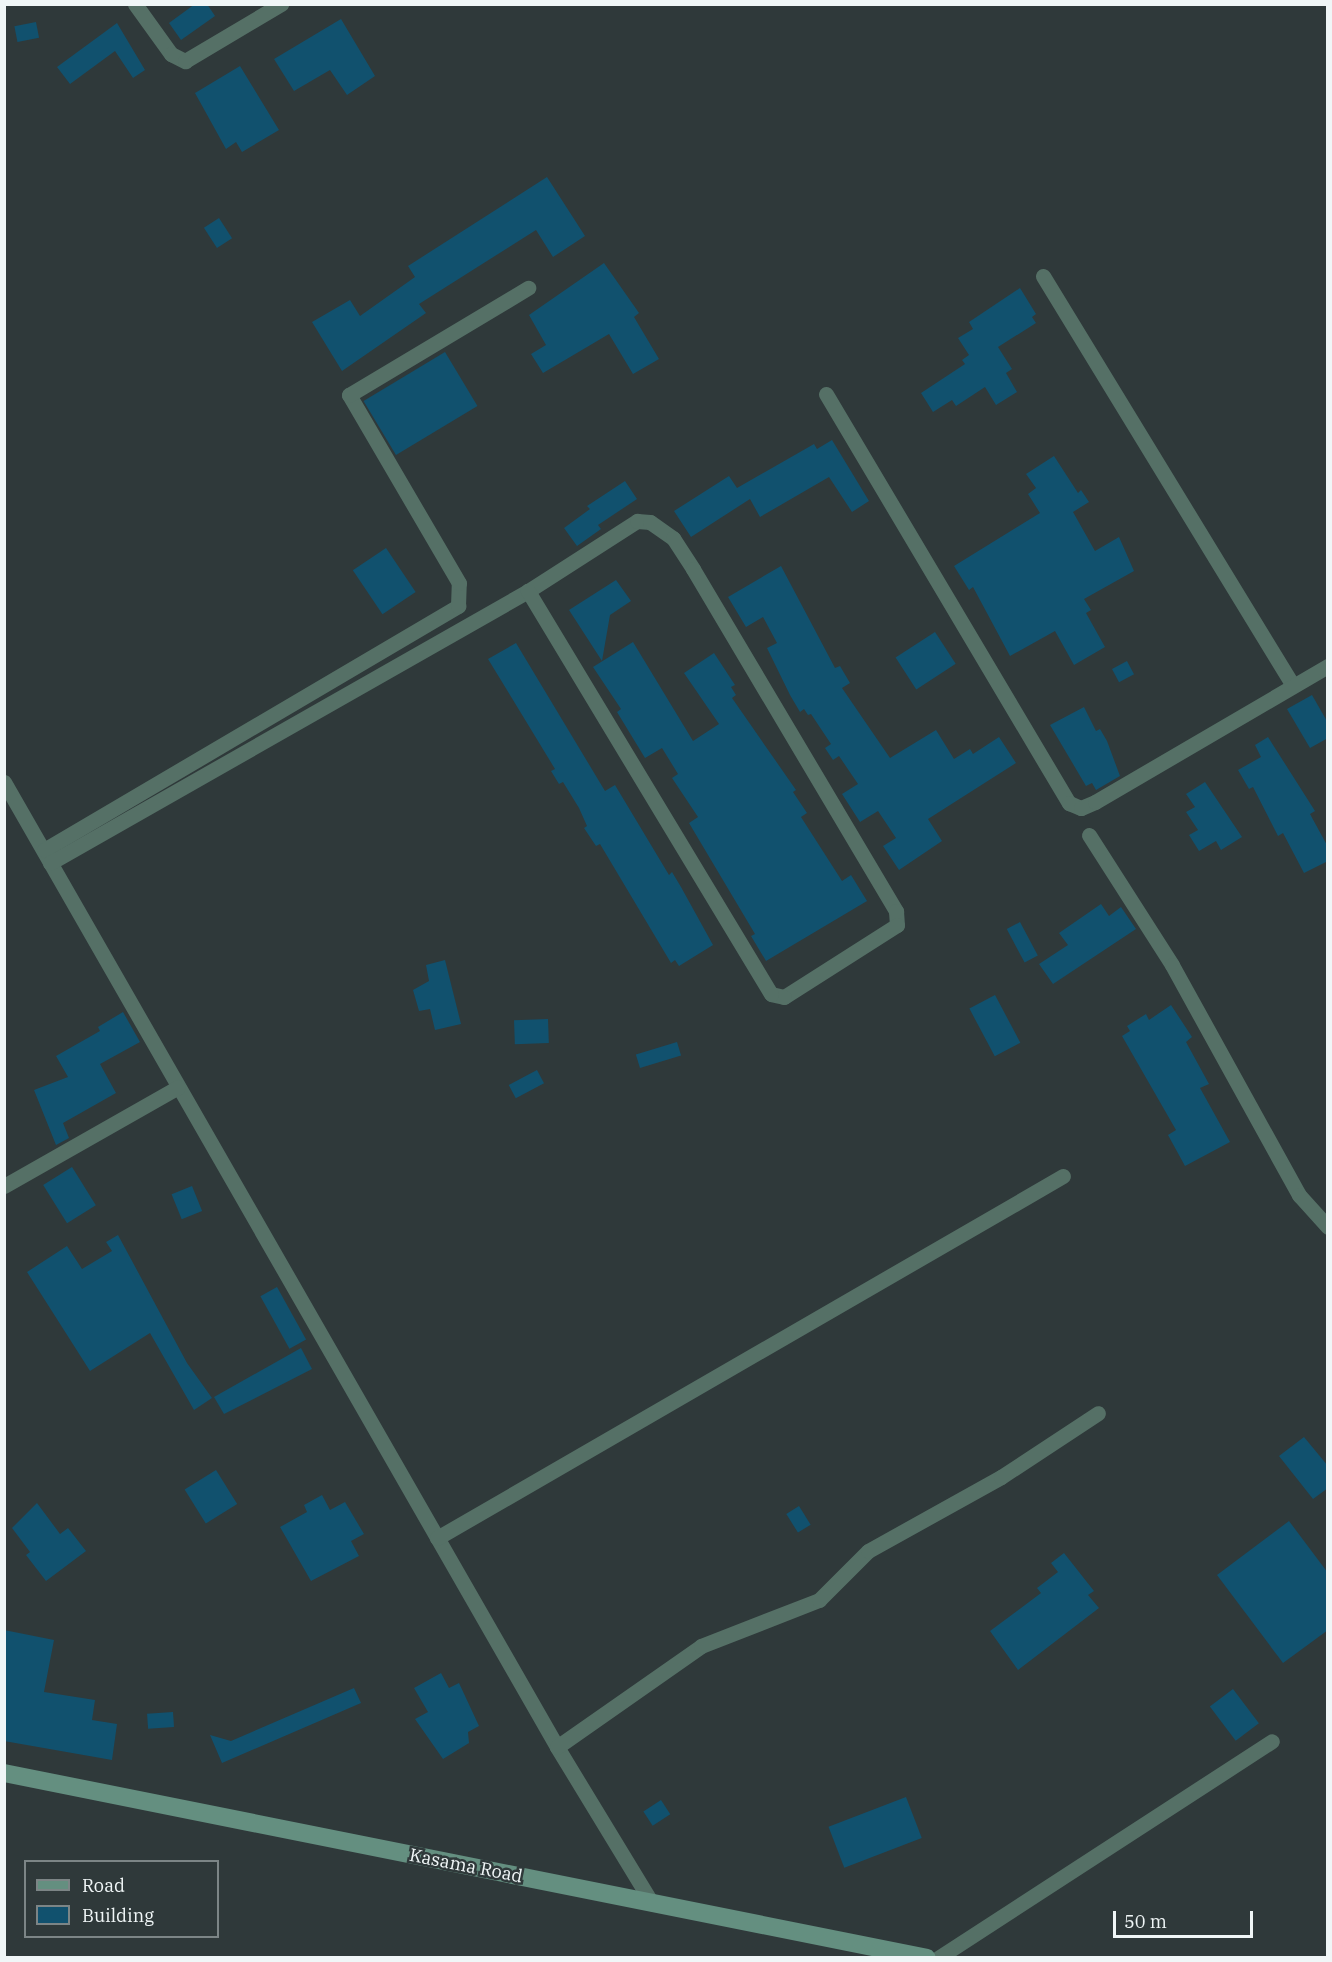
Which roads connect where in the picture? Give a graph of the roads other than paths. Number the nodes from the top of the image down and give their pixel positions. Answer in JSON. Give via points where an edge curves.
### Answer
{"nodes":[{"id":1,"x":135,"y":4,"type":"edge"},
{"id":2,"x":281,"y":4,"type":"edge"},
{"id":3,"x":1043,"y":276,"type":"dead end"},
{"id":4,"x":528,"y":288,"type":"dead end"},
{"id":5,"x":826,"y":394,"type":"dead end"},
{"id":6,"x":528,"y":591,"type":"junction"},
{"id":7,"x":1328,"y":666,"type":"edge"},
{"id":8,"x":1293,"y":686,"type":"junction"},
{"id":9,"x":4,"y":782,"type":"edge"},
{"id":10,"x":1089,"y":835,"type":"dead end"},
{"id":11,"x":47,"y":856,"type":"junction"},
{"id":12,"x":178,"y":1087,"type":"junction"},
{"id":13,"x":1063,"y":1176,"type":"dead end"},
{"id":14,"x":4,"y":1186,"type":"edge"},
{"id":15,"x":1328,"y":1227,"type":"edge"},
{"id":16,"x":1098,"y":1413,"type":"dead end"},
{"id":17,"x":437,"y":1538,"type":"junction"},
{"id":18,"x":1272,"y":1741,"type":"dead end"},
{"id":19,"x":557,"y":1747,"type":"junction"},
{"id":20,"x":4,"y":1773,"type":"edge"},
{"id":21,"x":652,"y":1904,"type":"junction"},
{"id":22,"x":927,"y":1958,"type":"edge"},
{"id":23,"x":938,"y":1958,"type":"edge"}],
"edges":[{"from":1,"to":2,"type":"street","via":[[171,54],[184,61]]},
{"from":3,"to":8,"type":"street"},
{"from":4,"to":11,"type":"street","via":[[349,395],[459,583],[458,606]]},
{"from":5,"to":8,"type":"street","via":[[1069,803],[1081,808],[1095,802]]},
{"from":6,"to":6,"type":"street","via":[[637,521],[660,526],[673,537],[896,911],[897,925],[784,997],[771,994]]},
{"from":6,"to":11,"type":"street"},
{"from":7,"to":8,"type":"street"},
{"from":9,"to":11,"type":"street"},
{"from":10,"to":15,"type":"street","via":[[1172,965],[1299,1196]]},
{"from":11,"to":12,"type":"street"},
{"from":12,"to":14,"type":"street"},
{"from":12,"to":17,"type":"street"},
{"from":13,"to":17,"type":"street"},
{"from":16,"to":19,"type":"street","via":[[1001,1477],[868,1551],[819,1600],[701,1646]]},
{"from":17,"to":19,"type":"street"},
{"from":18,"to":23,"type":"street"},
{"from":19,"to":21,"type":"street"},
{"from":20,"to":21,"type":"street","name":"Kasama Road"},
{"from":21,"to":22,"type":"street","name":"Kasama Road"}]}
